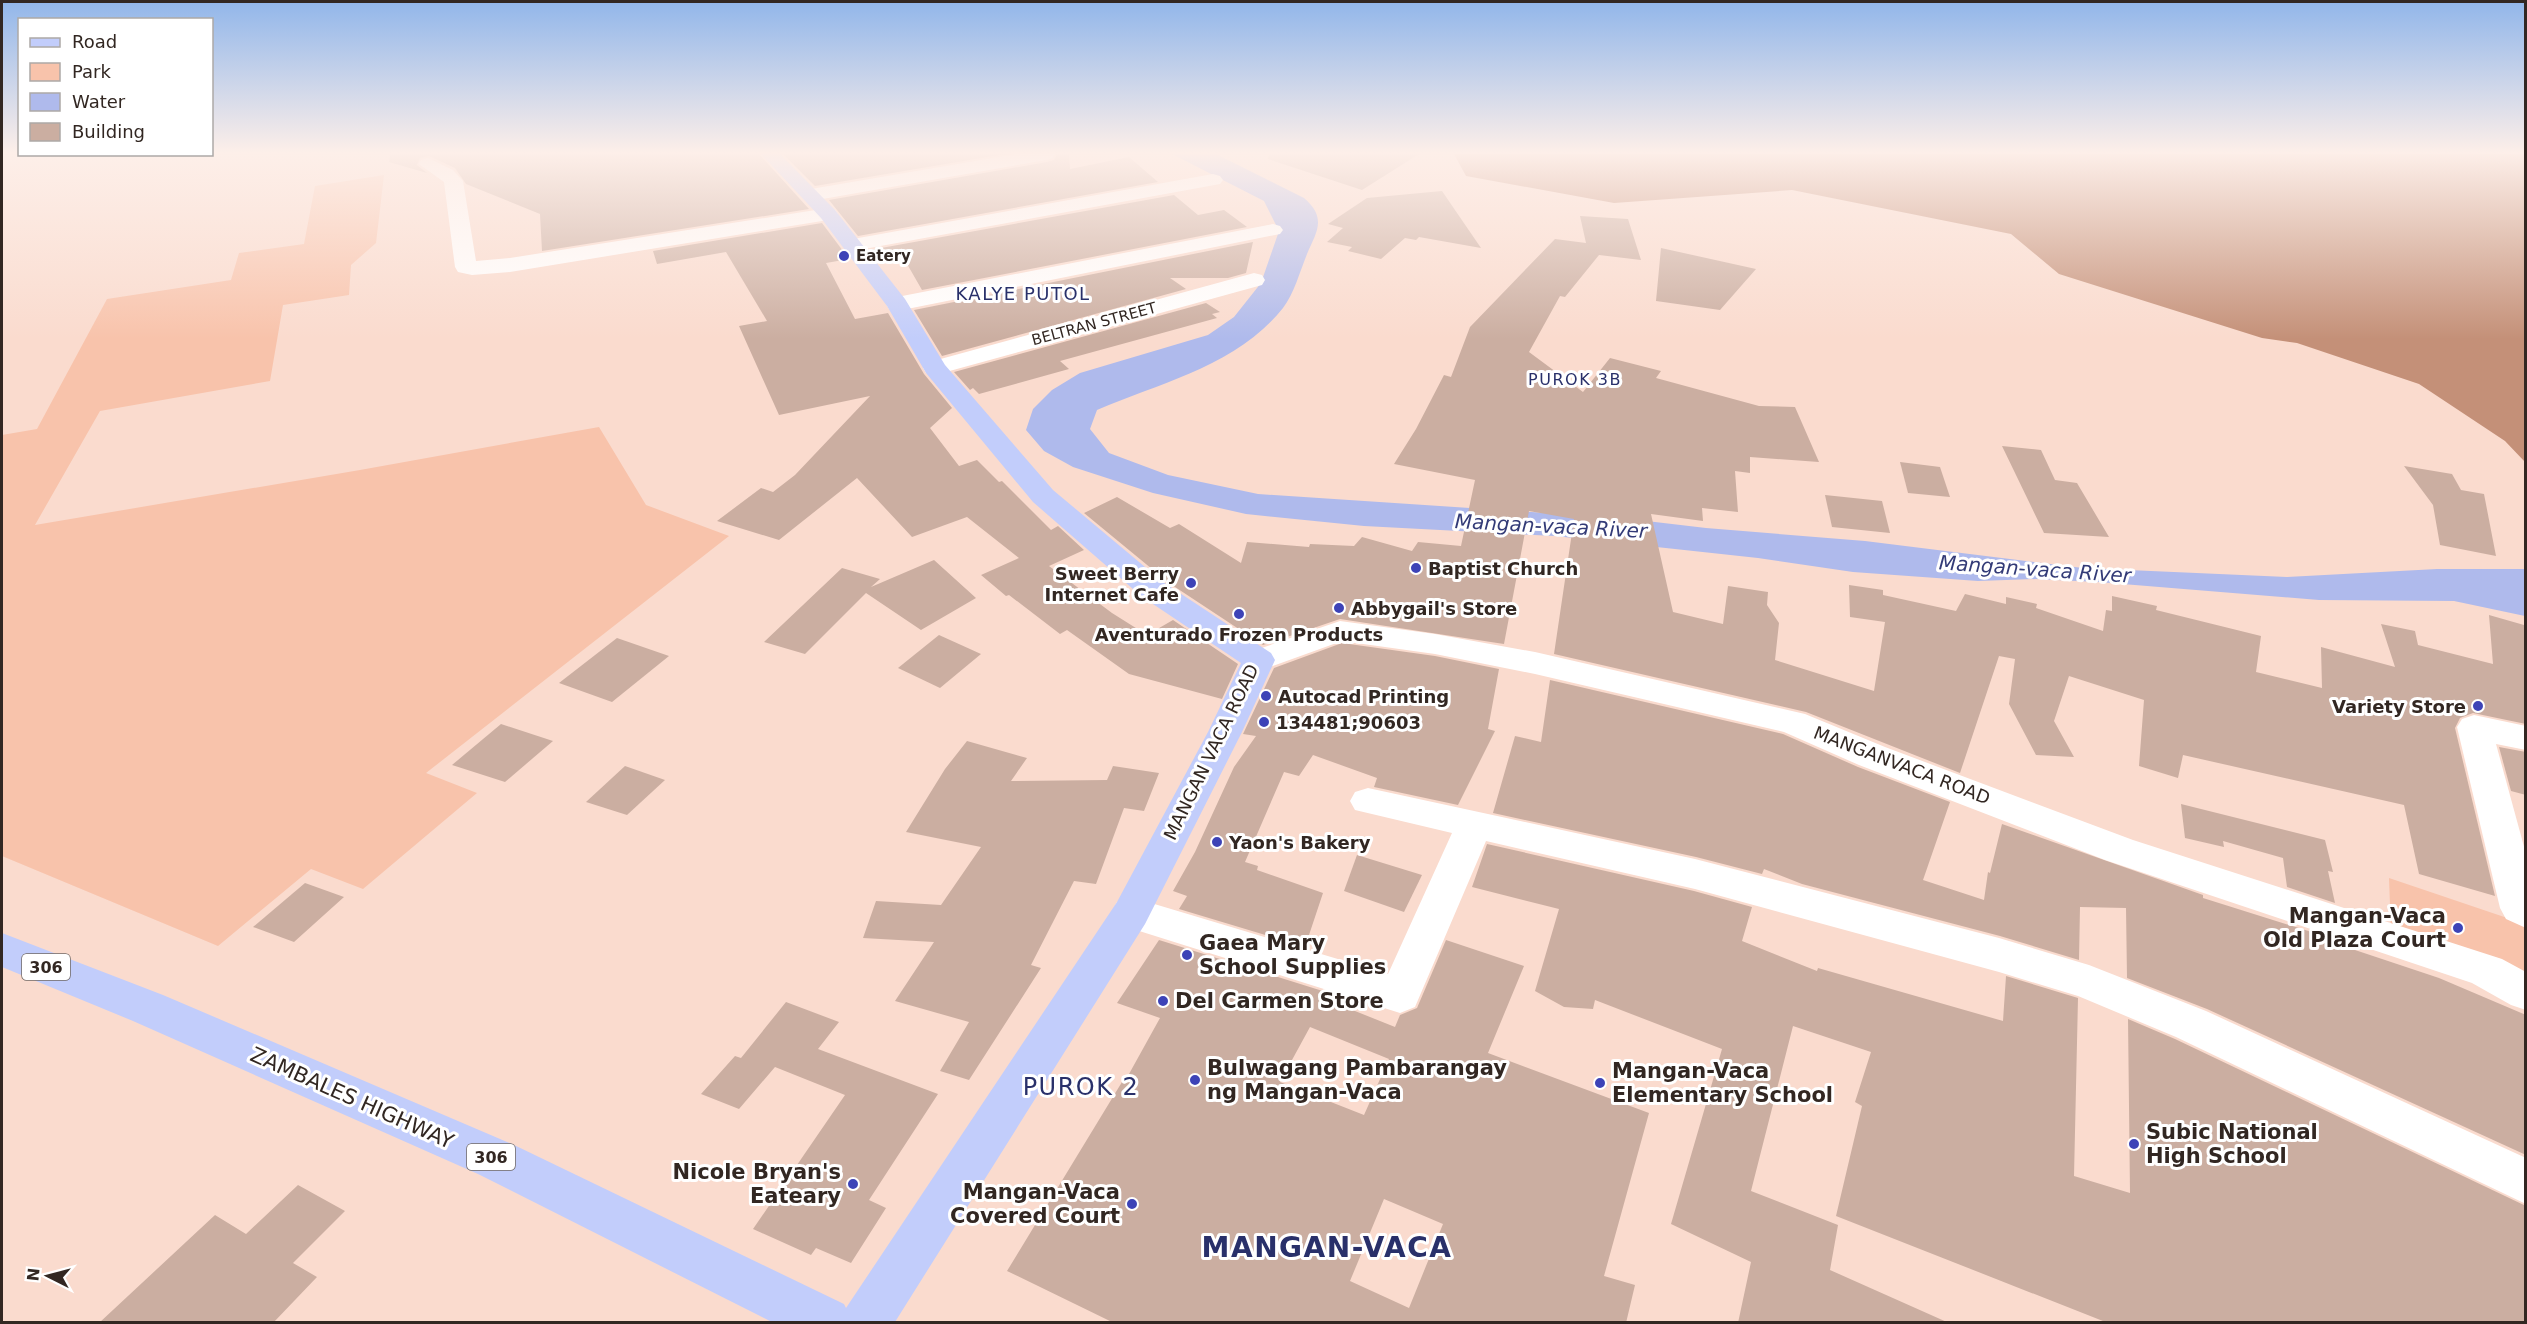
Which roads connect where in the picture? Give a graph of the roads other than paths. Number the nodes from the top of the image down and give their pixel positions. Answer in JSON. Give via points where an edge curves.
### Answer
{"nodes":[{"id":1,"x":458,"y":216,"type":"edge"},
{"id":2,"x":759,"y":216,"type":"edge"},
{"id":3,"x":829,"y":216,"type":"edge"},
{"id":4,"x":1015,"y":216,"type":"edge"},
{"id":5,"x":1273,"y":230,"type":"dead end"},
{"id":6,"x":853,"y":245,"type":"junction"},
{"id":7,"x":1254,"y":280,"type":"dead end"},
{"id":8,"x":897,"y":304,"type":"junction"},
{"id":9,"x":935,"y":368,"type":"junction"},
{"id":10,"x":1259,"y":660,"type":"junction"},
{"id":11,"x":2526,"y":738,"type":"edge"},
{"id":12,"x":1368,"y":801,"type":"dead end"},
{"id":13,"x":1475,"y":824,"type":"junction"},
{"id":14,"x":2526,"y":912,"type":"edge"},
{"id":15,"x":1131,"y":914,"type":"junction"},
{"id":16,"x":2,"y":950,"type":"edge"},
{"id":17,"x":2526,"y":993,"type":"edge"},
{"id":18,"x":2526,"y":1182,"type":"edge"},
{"id":19,"x":826,"y":1323,"type":"edge"},
{"id":20,"x":866,"y":1323,"type":"edge"}],
"edges":[{"from":1,"to":2,"type":"street","via":[[466,267],[472,268],[510,265]]},
{"from":3,"to":6,"type":"main road","name":"MANGAN VACA ROAD"},
{"from":4,"to":6,"type":"street"},
{"from":5,"to":8,"type":"street"},
{"from":6,"to":8,"type":"main road","name":"MANGAN VACA ROAD"},
{"from":7,"to":9,"type":"street","name":"BELTRAN STREET"},
{"from":8,"to":9,"type":"main road","name":"MANGAN VACA ROAD"},
{"from":9,"to":10,"type":"main road","name":"MANGAN VACA ROAD","via":[[1043,496],[1152,589]]},
{"from":10,"to":15,"type":"main road","name":"MANGAN VACA ROAD"},
{"from":10,"to":17,"type":"street","name":"MANGANVACA ROAD","via":[[1340,631],[1535,663],[1793,722],[2119,850],[2487,972]]},
{"from":11,"to":14,"type":"street","via":[[2474,727],[2520,908]]},
{"from":12,"to":13,"type":"street"},
{"from":13,"to":15,"type":"street","via":[[1400,995]]},
{"from":13,"to":18,"type":"street","via":[[1695,874],[2089,982],[2191,1024]]},
{"from":15,"to":20,"type":"main road","name":"MANGAN VACA ROAD"},
{"from":16,"to":19,"type":"main road","name":"ZAMBALES HIGHWAY","number":"306","via":[[148,1008],[495,1159]]}]}
